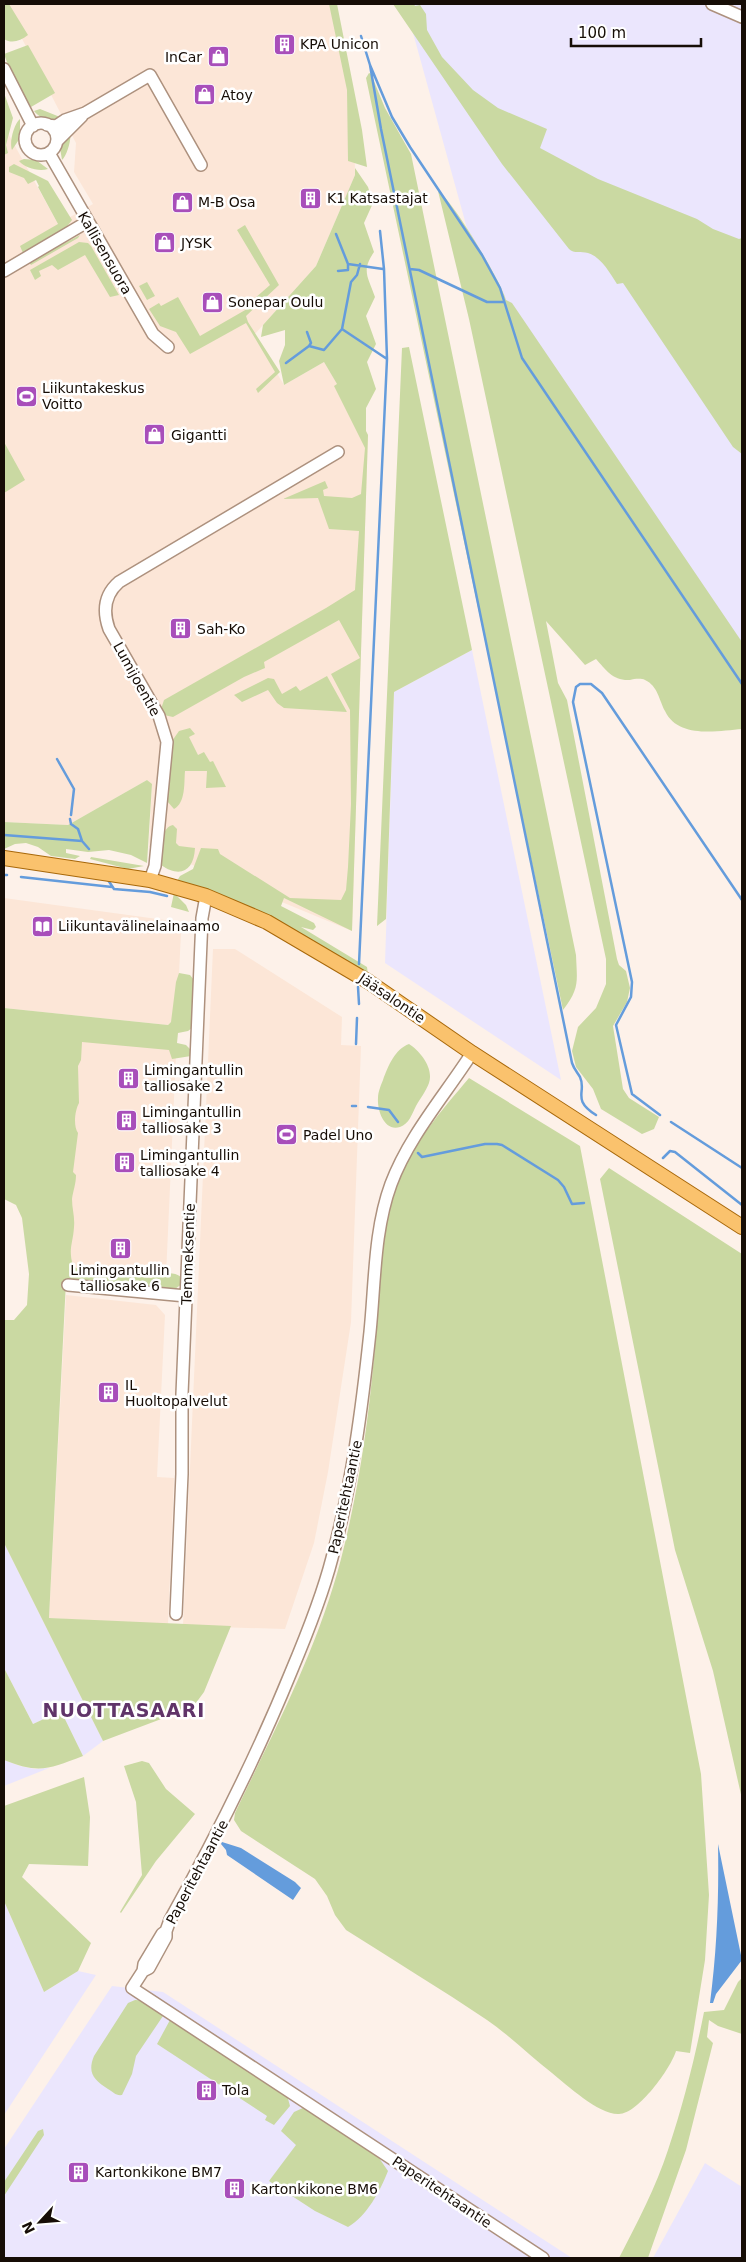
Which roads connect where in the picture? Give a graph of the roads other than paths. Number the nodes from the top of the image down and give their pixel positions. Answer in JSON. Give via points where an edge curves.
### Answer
{"nodes":[{"id":1,"x":712,"y":4,"type":"edge"},
{"id":2,"x":742,"y":17,"type":"edge"},
{"id":3,"x":4,"y":69,"type":"edge"},
{"id":4,"x":85,"y":113,"type":"junction"},
{"id":5,"x":47,"y":125,"type":"junction"},
{"id":6,"x":33,"y":126,"type":"junction"},
{"id":7,"x":57,"y":141,"type":"junction"},
{"id":8,"x":49,"y":153,"type":"junction"},
{"id":9,"x":201,"y":165,"type":"dead end"},
{"id":10,"x":87,"y":222,"type":"junction"},
{"id":11,"x":4,"y":271,"type":"edge"},
{"id":12,"x":168,"y":347,"type":"dead end"},
{"id":13,"x":338,"y":452,"type":"dead end"},
{"id":14,"x":4,"y":858,"type":"edge"},
{"id":15,"x":150,"y":880,"type":"junction"},
{"id":16,"x":206,"y":896,"type":"junction"},
{"id":17,"x":472,"y":1053,"type":"junction"},
{"id":18,"x":742,"y":1227,"type":"edge"},
{"id":19,"x":68,"y":1285,"type":"dead end"},
{"id":20,"x":186,"y":1296,"type":"junction"},
{"id":21,"x":176,"y":1614,"type":"dead end"},
{"id":22,"x":543,"y":2258,"type":"edge"}],
"edges":[{"from":1,"to":2,"type":"street"},
{"from":3,"to":6,"type":"street"},
{"from":4,"to":5,"type":"street","via":[[56,126]]},
{"from":4,"to":7,"type":"street"},
{"from":4,"to":9,"type":"street","via":[[150,75]]},
{"from":5,"to":6,"type":"street"},
{"from":5,"to":7,"type":"street","via":[[55,131]]},
{"from":6,"to":8,"type":"street","via":[[26,138],[28,147],[39,155]]},
{"from":7,"to":8,"type":"street"},
{"from":8,"to":10,"type":"street","name":"Kallisensuora"},
{"from":10,"to":11,"type":"street"},
{"from":10,"to":12,"type":"street","name":"Kallisensuora","via":[[153,334]]},
{"from":13,"to":15,"type":"street","name":"Lumijoentie","via":[[119,582],[108,595],[105,617],[109,629],[159,716],[167,742],[156,858]]},
{"from":14,"to":15,"type":"main road","name":"Jääsalontie"},
{"from":15,"to":16,"type":"main road","name":"Jääsalontie"},
{"from":16,"to":17,"type":"main road","name":"Jääsalontie","via":[[267,922],[322,954],[369,982]]},
{"from":16,"to":20,"type":"street","name":"Temmeksentie","via":[[202,918]]},
{"from":17,"to":18,"type":"main road","name":"Jääsalontie"},
{"from":17,"to":22,"type":"street","name":"Paperitehtaantie","via":[[414,1139],[396,1173],[383,1211],[364,1393],[352,1468],[333,1557],[316,1611],[264,1739],[170,1920],[166,1937],[149,1968],[143,1971],[132,1988]]},
{"from":19,"to":20,"type":"street"},
{"from":20,"to":21,"type":"street","name":"Temmeksentie"}]}
